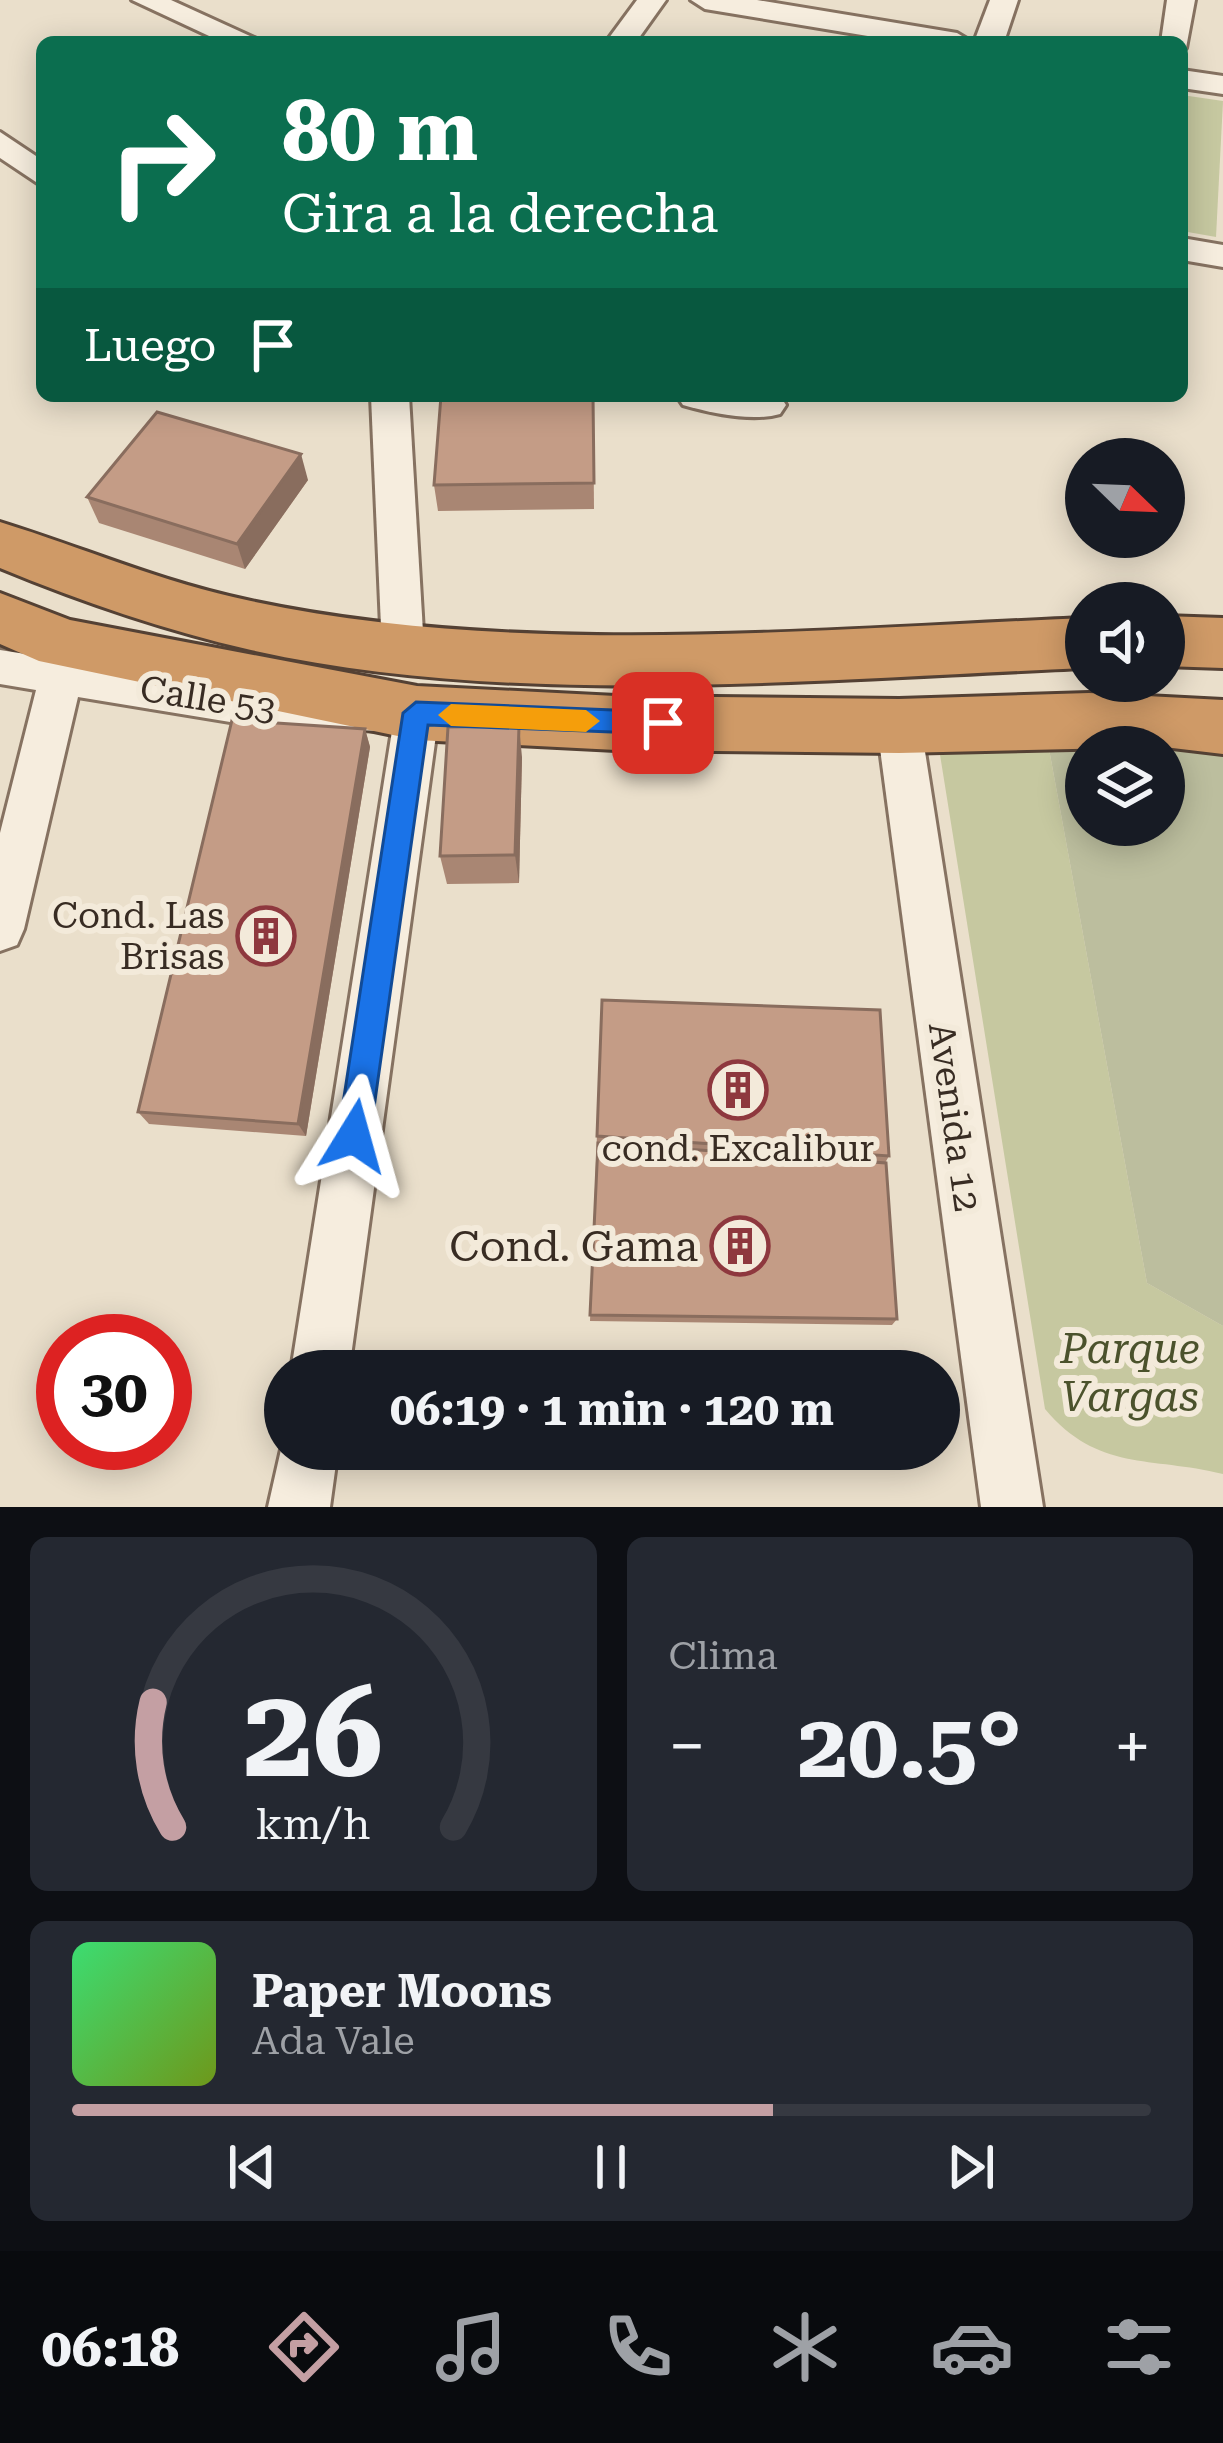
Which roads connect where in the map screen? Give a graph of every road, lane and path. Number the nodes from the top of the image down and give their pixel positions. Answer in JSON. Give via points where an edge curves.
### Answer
{"nodes":[{"id":1,"x":146,"y":0,"type":"edge"},
{"id":2,"x":652,"y":0,"type":"edge"},
{"id":3,"x":705,"y":0,"type":"edge"},
{"id":4,"x":1004,"y":0,"type":"edge"},
{"id":5,"x":1181,"y":0,"type":"edge"},
{"id":6,"x":233,"y":36,"type":"edge"},
{"id":7,"x":625,"y":36,"type":"edge"},
{"id":8,"x":921,"y":36,"type":"edge"},
{"id":9,"x":991,"y":36,"type":"edge"},
{"id":10,"x":1178,"y":36,"type":"edge"},
{"id":11,"x":1188,"y":80,"type":"edge"},
{"id":12,"x":1223,"y":85,"type":"edge"},
{"id":13,"x":0,"y":142,"type":"edge"},
{"id":14,"x":36,"y":171,"type":"edge"},
{"id":15,"x":1188,"y":250,"type":"edge"},
{"id":16,"x":1223,"y":256,"type":"edge"},
{"id":17,"x":389,"y":402,"type":"edge"},
{"id":18,"x":743,"y":402,"type":"edge"},
{"id":19,"x":767,"y":405,"type":"dead end"},
{"id":20,"x":0,"y":544,"type":"edge"},
{"id":21,"x":0,"y":617,"type":"edge"},
{"id":22,"x":1185,"y":641,"type":"edge"},
{"id":23,"x":1065,"y":644,"type":"edge"},
{"id":24,"x":1223,"y":644,"type":"edge"},
{"id":25,"x":403,"y":649,"type":"junction"},
{"id":26,"x":0,"y":668,"type":"edge"},
{"id":27,"x":62,"y":674,"type":"junction"},
{"id":28,"x":416,"y":713,"type":"junction"},
{"id":29,"x":899,"y":726,"type":"junction"},
{"id":30,"x":1223,"y":727,"type":"edge"},
{"id":31,"x":0,"y":929,"type":"edge"},
{"id":32,"x":323,"y":1350,"type":"edge"},
{"id":33,"x":305,"y":1470,"type":"edge"},
{"id":34,"x":299,"y":1507,"type":"edge"},
{"id":35,"x":1012,"y":1507,"type":"edge"}],
"edges":[{"from":1,"to":6,"type":"street"},
{"from":2,"to":7,"type":"street"},
{"from":3,"to":8,"type":"street"},
{"from":4,"to":9,"type":"street"},
{"from":5,"to":10,"type":"street"},
{"from":11,"to":12,"type":"street"},
{"from":13,"to":14,"type":"street"},
{"from":15,"to":16,"type":"street"},
{"from":17,"to":25,"type":"street"},
{"from":18,"to":19,"type":"street"},
{"from":20,"to":25,"type":"highway","via":[[52,569],[216,616]]},
{"from":21,"to":28,"type":"highway","via":[[61,643]]},
{"from":22,"to":24,"type":"highway"},
{"from":23,"to":25,"type":"highway","via":[[597,657]]},
{"from":26,"to":27,"type":"street","name":"Calle 53"},
{"from":27,"to":28,"type":"street","name":"Calle 53","via":[[267,710]]},
{"from":27,"to":31,"type":"street"},
{"from":28,"to":29,"type":"highway"},
{"from":28,"to":32,"type":"street"},
{"from":29,"to":30,"type":"highway","via":[[1089,720]]},
{"from":29,"to":35,"type":"street","name":"Avenida 12"},
{"from":33,"to":34,"type":"street"}]}
